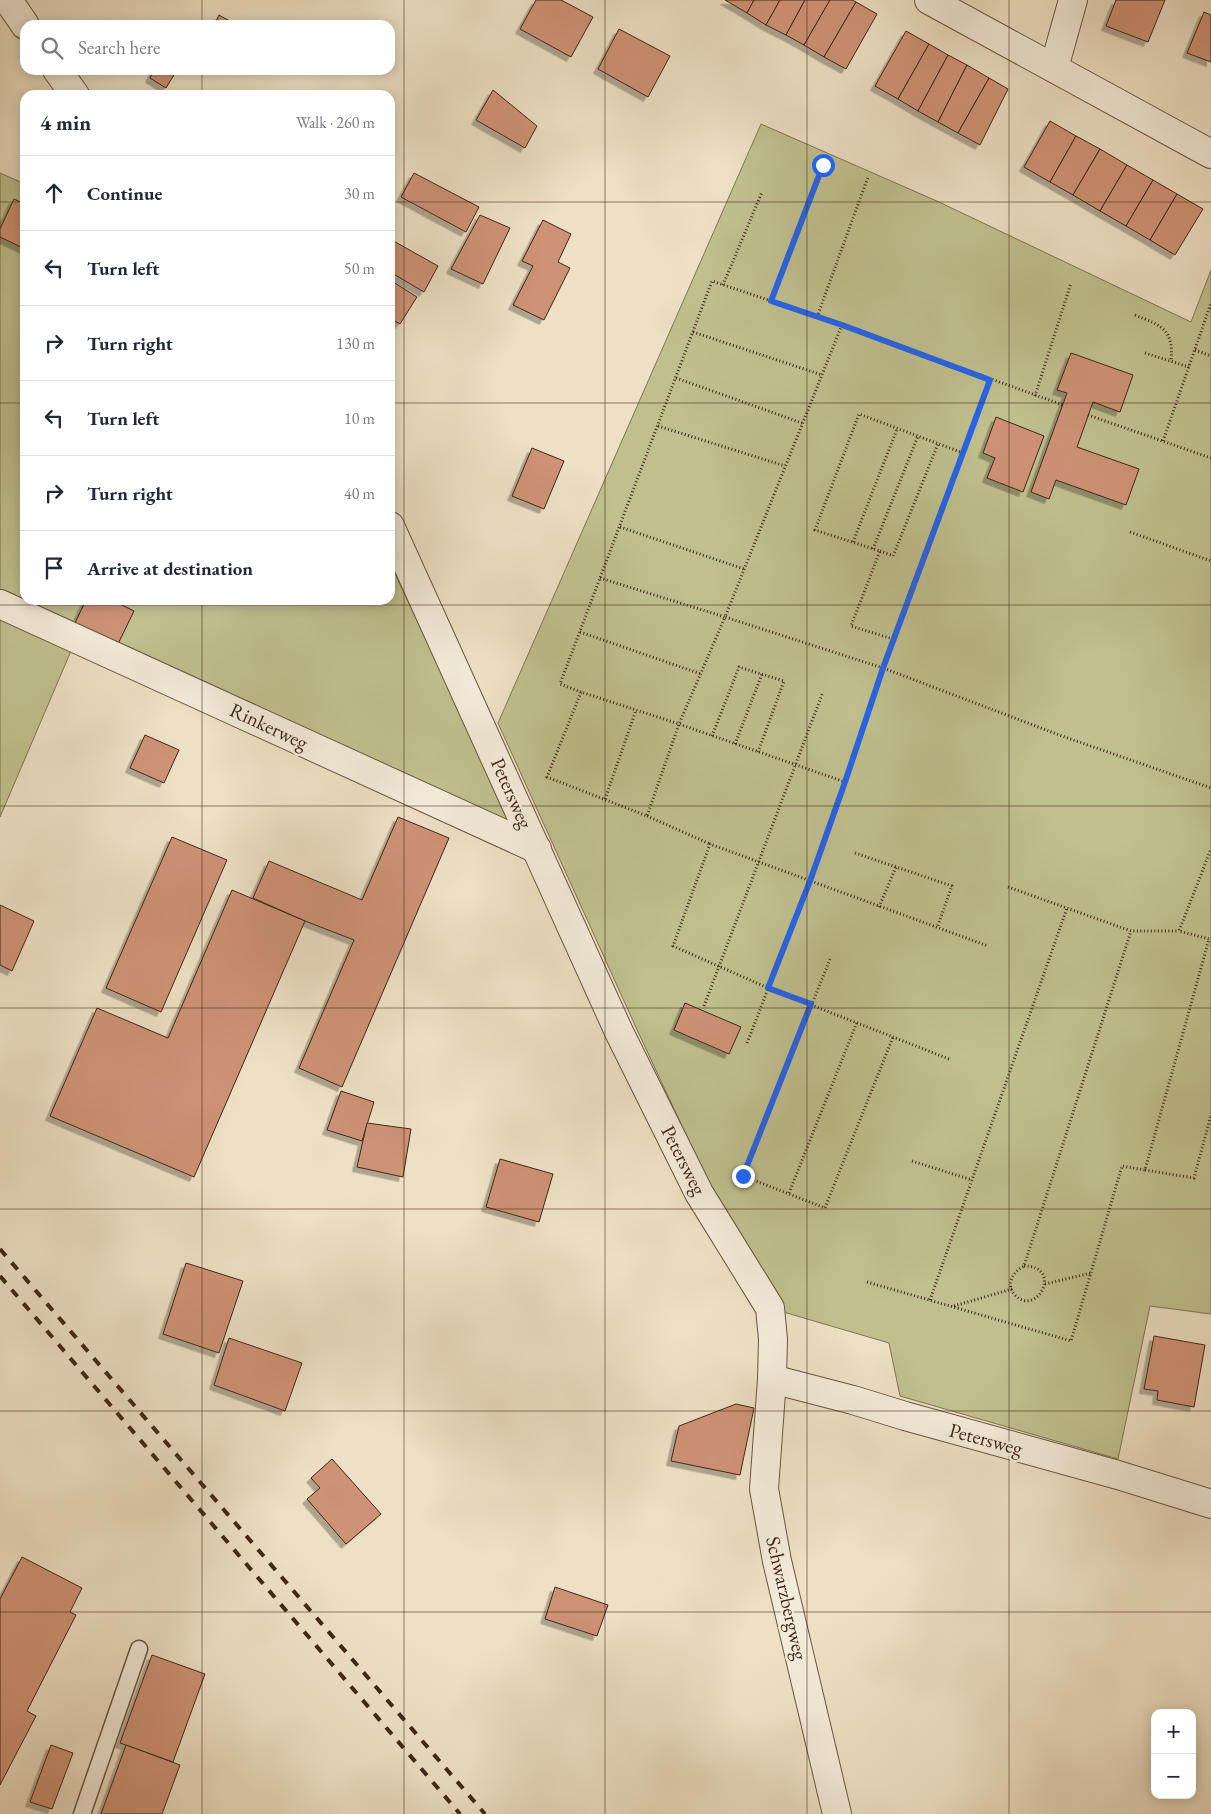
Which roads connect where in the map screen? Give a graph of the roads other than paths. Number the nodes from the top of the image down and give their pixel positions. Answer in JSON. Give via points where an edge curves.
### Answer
{"nodes":[{"id":1,"x":8,"y":0,"type":"edge"},
{"id":2,"x":929,"y":0,"type":"edge"},
{"id":3,"x":1074,"y":0,"type":"edge"},
{"id":4,"x":22,"y":20,"type":"edge"},
{"id":5,"x":1054,"y":68,"type":"junction"},
{"id":6,"x":61,"y":75,"type":"edge"},
{"id":7,"x":71,"y":90,"type":"edge"},
{"id":8,"x":1211,"y":154,"type":"edge"},
{"id":9,"x":395,"y":537,"type":"edge"},
{"id":10,"x":0,"y":604,"type":"edge"},
{"id":11,"x":537,"y":849,"type":"junction"},
{"id":12,"x":772,"y":1379,"type":"junction"},
{"id":13,"x":1211,"y":1504,"type":"edge"},
{"id":14,"x":139,"y":1648,"type":"dead end"},
{"id":15,"x":82,"y":1814,"type":"edge"},
{"id":16,"x":837,"y":1814,"type":"edge"}],
"edges":[{"from":1,"to":4,"type":"street"},
{"from":2,"to":5,"type":"street"},
{"from":3,"to":5,"type":"street"},
{"from":5,"to":8,"type":"street"},
{"from":6,"to":7,"type":"street"},
{"from":9,"to":11,"type":"street","name":"Petersweg"},
{"from":10,"to":11,"type":"street","name":"Rinkerweg"},
{"from":11,"to":12,"type":"street","name":"Petersweg","via":[[619,1032],[699,1193],[770,1308]]},
{"from":12,"to":13,"type":"street","name":"Petersweg"},
{"from":12,"to":16,"type":"street","name":"Schwarzbergweg","via":[[764,1489],[777,1561]]},
{"from":14,"to":15,"type":"lane"}]}
